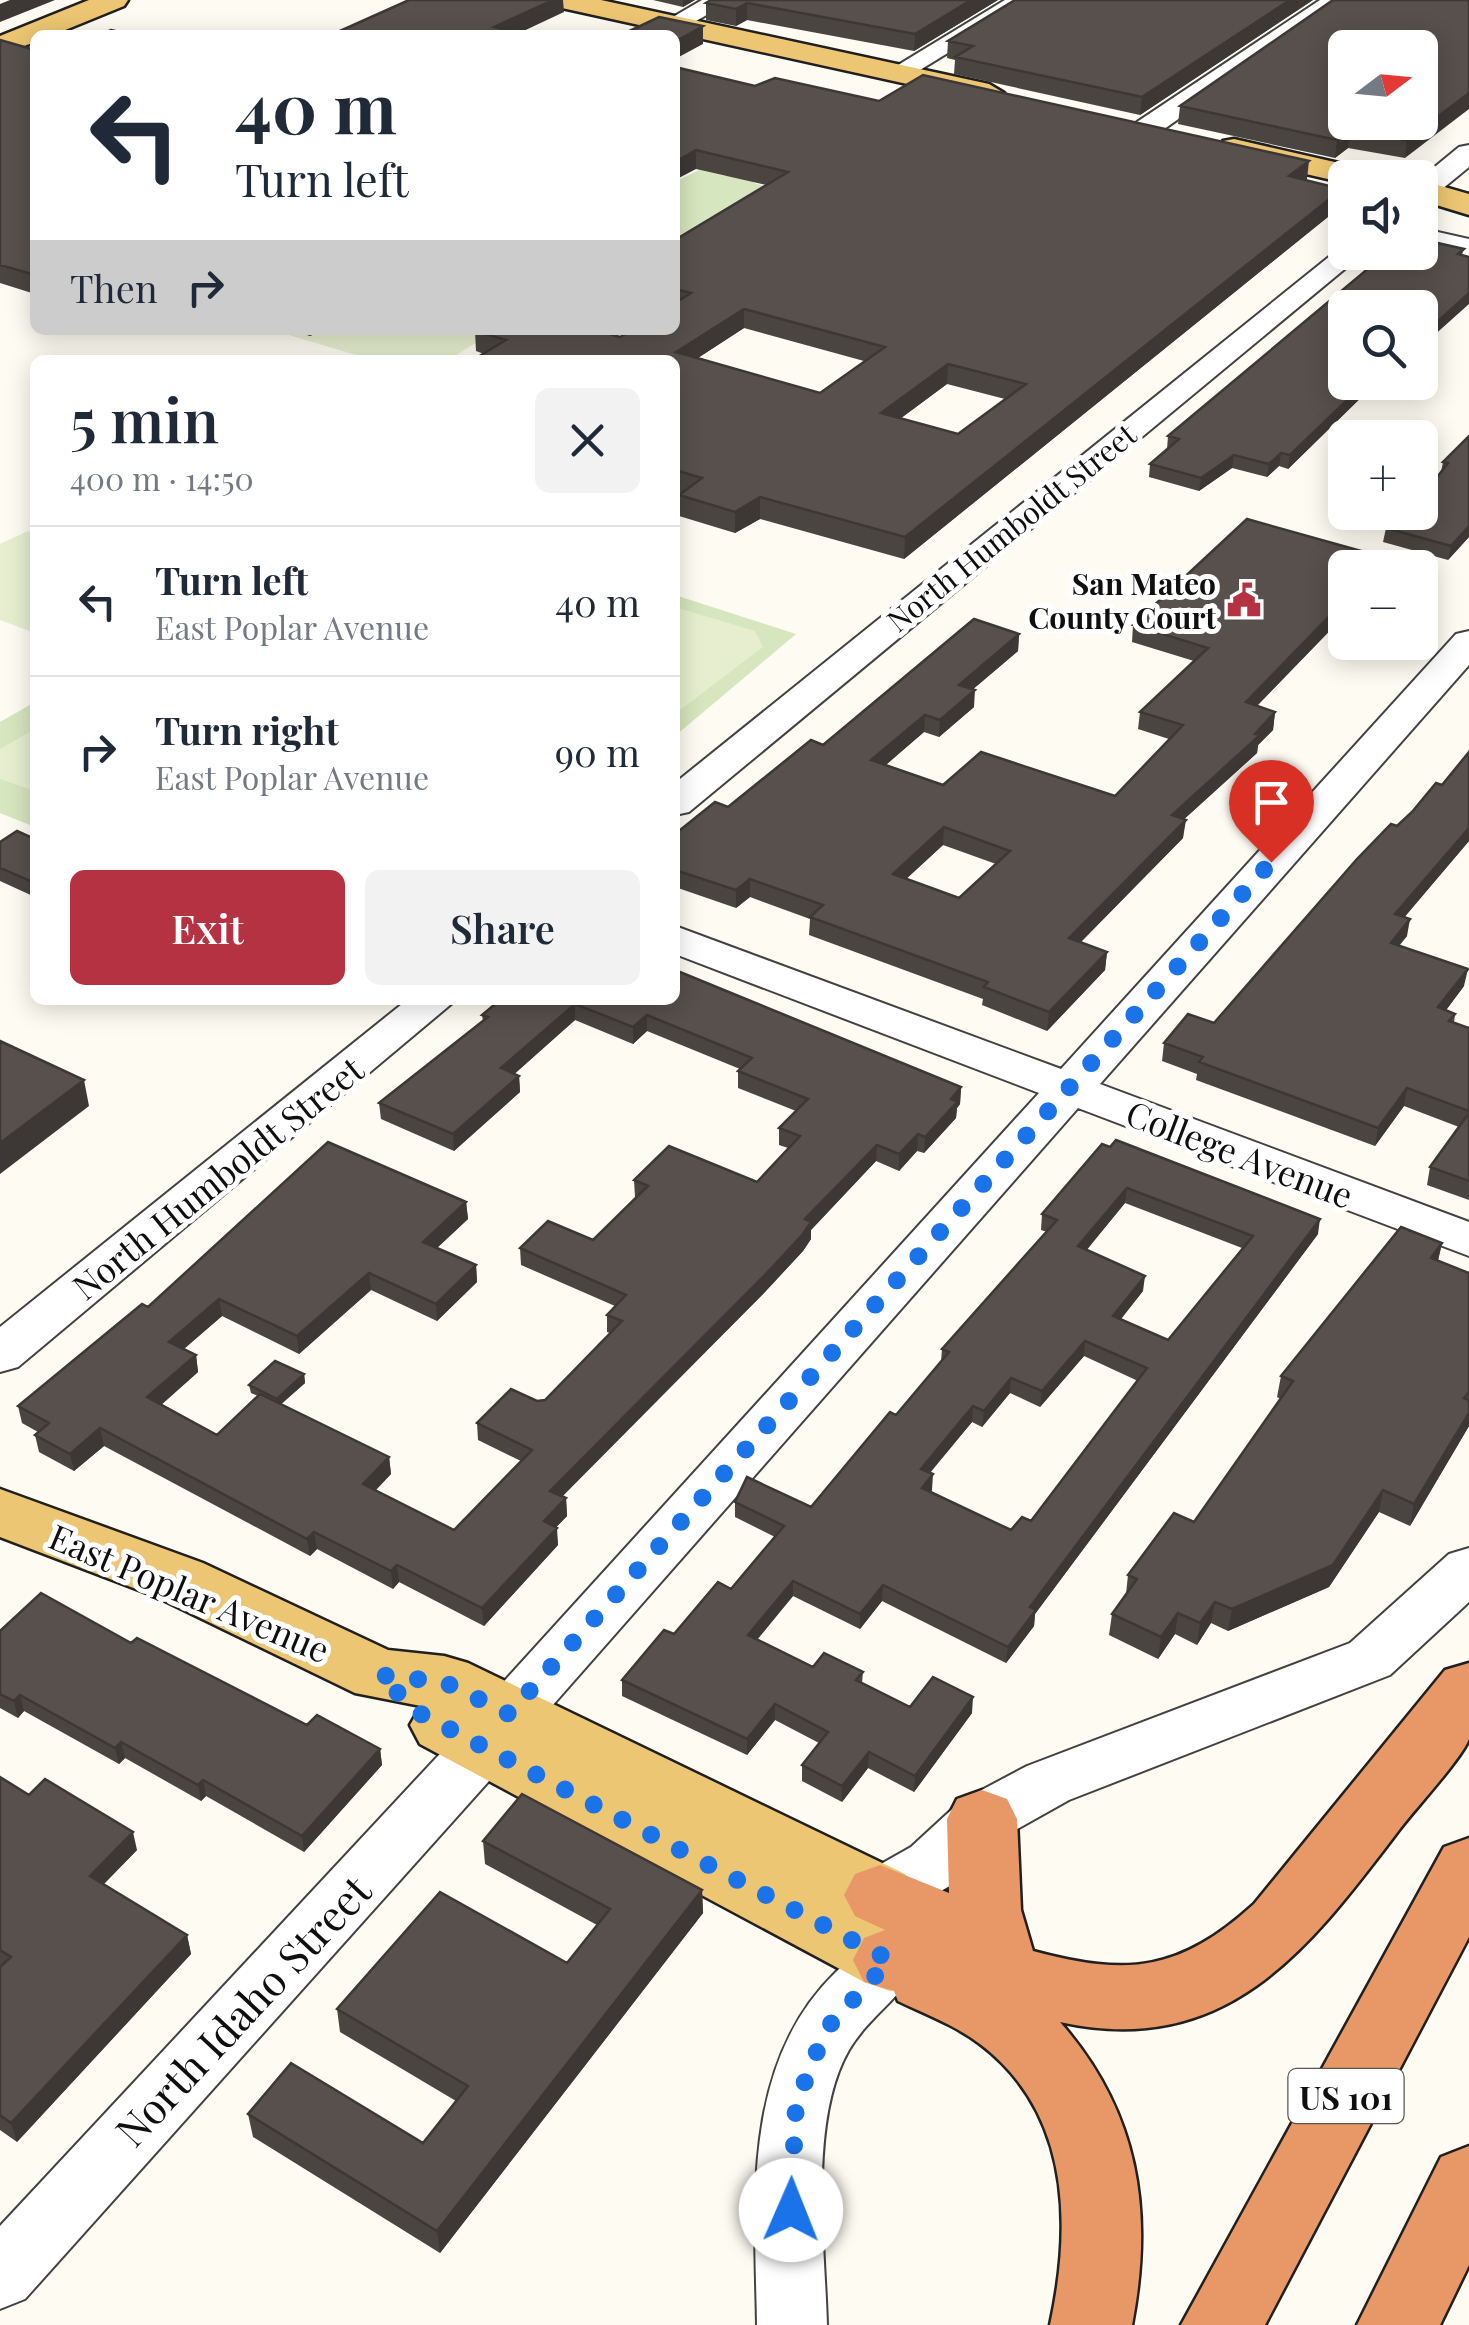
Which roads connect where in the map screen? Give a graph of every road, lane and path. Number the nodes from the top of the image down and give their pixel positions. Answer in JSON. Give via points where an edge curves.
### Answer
{"nodes":[{"id":1,"x":114,"y":0,"type":"edge"},
{"id":2,"x":562,"y":0,"type":"edge"},
{"id":3,"x":721,"y":0,"type":"edge"},
{"id":4,"x":1022,"y":0,"type":"edge"},
{"id":5,"x":1336,"y":0,"type":"edge"},
{"id":6,"x":674,"y":24,"type":"junction"},
{"id":7,"x":40,"y":30,"type":"edge"},
{"id":8,"x":30,"y":34,"type":"edge"},
{"id":9,"x":0,"y":46,"type":"edge"},
{"id":10,"x":898,"y":73,"type":"junction"},
{"id":11,"x":1011,"y":98,"type":"edge"},
{"id":12,"x":1137,"y":126,"type":"joint"},
{"id":13,"x":1469,"y":153,"type":"edge"},
{"id":14,"x":1328,"y":170,"type":"edge"},
{"id":15,"x":1438,"y":178,"type":"edge"},
{"id":16,"x":1438,"y":193,"type":"edge"},
{"id":17,"x":1469,"y":196,"type":"edge"},
{"id":18,"x":1438,"y":197,"type":"edge"},
{"id":19,"x":1469,"y":206,"type":"edge"},
{"id":20,"x":1438,"y":241,"type":"edge"},
{"id":21,"x":1469,"y":248,"type":"edge"},
{"id":22,"x":1328,"y":268,"type":"edge"},
{"id":23,"x":1463,"y":658,"type":"edge"},
{"id":24,"x":680,"y":798,"type":"edge"},
{"id":25,"x":680,"y":941,"type":"edge"},
{"id":26,"x":428,"y":1005,"type":"edge"},
{"id":27,"x":1068,"y":1088,"type":"junction"},
{"id":28,"x":1469,"y":1240,"type":"edge"},
{"id":29,"x":0,"y":1354,"type":"edge"},
{"id":30,"x":0,"y":1512,"type":"edge"},
{"id":31,"x":1469,"y":1569,"type":"edge"},
{"id":32,"x":1469,"y":1689,"type":"edge"},
{"id":33,"x":497,"y":1730,"type":"junction"},
{"id":34,"x":982,"y":1820,"type":"junction"},
{"id":35,"x":1469,"y":1868,"type":"edge"},
{"id":36,"x":1294,"y":1913,"type":"junction"},
{"id":37,"x":885,"y":1928,"type":"junction"},
{"id":38,"x":994,"y":1946,"type":"junction"},
{"id":39,"x":1469,"y":2182,"type":"edge"},
{"id":40,"x":0,"y":2276,"type":"edge"},
{"id":41,"x":792,"y":2325,"type":"edge"},
{"id":42,"x":1091,"y":2325,"type":"edge"},
{"id":43,"x":1222,"y":2325,"type":"edge"},
{"id":44,"x":1398,"y":2325,"type":"edge"}],
"edges":[{"from":1,"to":7,"type":"main road"},
{"from":2,"to":6,"type":"main road"},
{"from":3,"to":6,"type":"street"},
{"from":4,"to":10,"type":"street"},
{"from":5,"to":12,"type":"street"},
{"from":6,"to":10,"type":"main road"},
{"from":8,"to":9,"type":"main road"},
{"from":10,"to":11,"type":"main road"},
{"from":12,"to":14,"type":"main road"},
{"from":13,"to":15,"type":"street"},
{"from":16,"to":17,"type":"street"},
{"from":18,"to":19,"type":"main road"},
{"from":20,"to":21,"type":"street"},
{"from":22,"to":24,"type":"street","name":"North Humboldt Street"},
{"from":23,"to":27,"type":"street","name":"North Idaho Street"},
{"from":25,"to":27,"type":"street","name":"College Avenue"},
{"from":26,"to":29,"type":"street","name":"North Humboldt Street"},
{"from":27,"to":28,"type":"street","name":"College Avenue"},
{"from":27,"to":33,"type":"street","name":"North Idaho Street"},
{"from":30,"to":33,"type":"main road","name":"East Poplar Avenue","via":[[180,1580],[379,1675],[419,1713]]},
{"from":31,"to":34,"type":"street","via":[[1370,1659],[1048,1783]]},
{"from":32,"to":36,"type":"highway"},
{"from":33,"to":37,"type":"main road","name":"East Poplar Avenue"},
{"from":33,"to":40,"type":"street","name":"North Idaho Street"},
{"from":34,"to":37,"type":"street","via":[[933,1865]]},
{"from":34,"to":38,"type":"highway","via":[[985,1910]]},
{"from":35,"to":43,"type":"highway","number":"US 101"},
{"from":36,"to":37,"type":"highway","via":[[1230,1969],[1166,1996],[1134,1998],[1052,1991]]},
{"from":36,"to":38,"type":"highway","via":[[1130,1968],[1052,1965]]},
{"from":37,"to":38,"type":"highway"},
{"from":37,"to":41,"type":"street","via":[[826,2029],[796,2104]]},
{"from":37,"to":42,"type":"highway","via":[[1009,2022],[1073,2105],[1104,2206]]},
{"from":39,"to":44,"type":"highway"}]}
